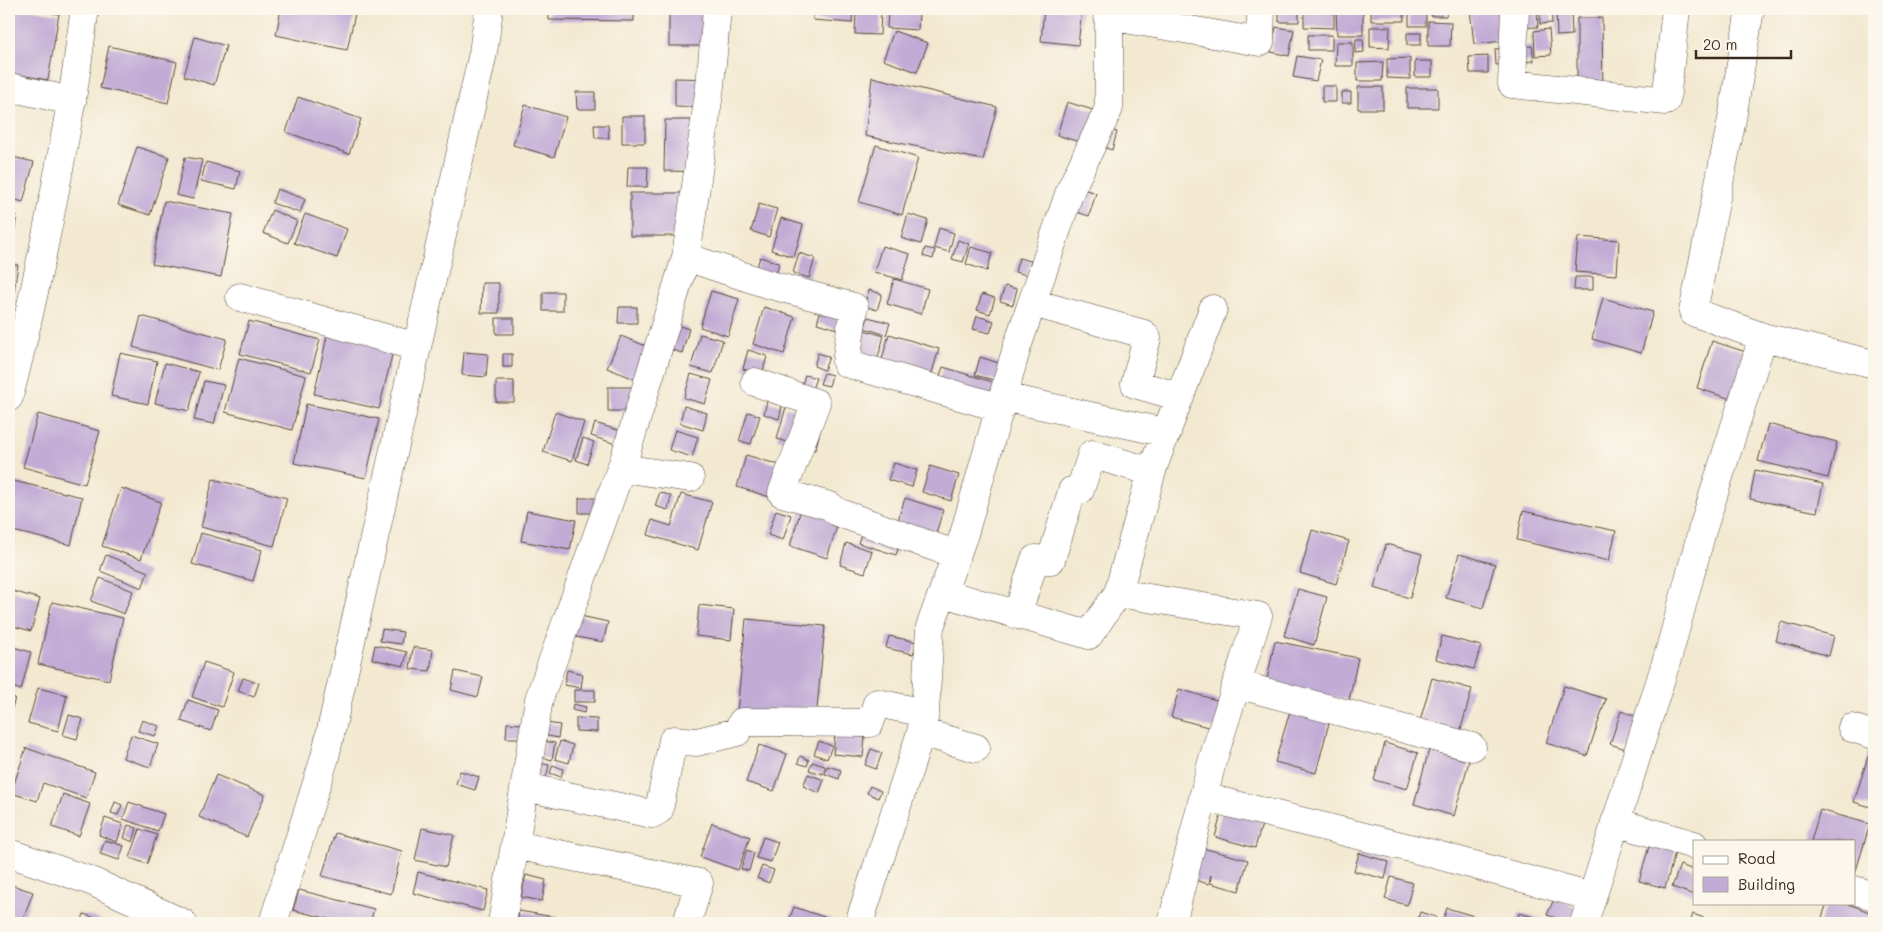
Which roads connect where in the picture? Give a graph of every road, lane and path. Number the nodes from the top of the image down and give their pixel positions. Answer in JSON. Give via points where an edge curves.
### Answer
{"nodes":[{"id":1,"x":85,"y":9,"type":"edge"},
{"id":2,"x":489,"y":9,"type":"edge"},
{"id":3,"x":717,"y":9,"type":"edge"},
{"id":4,"x":1261,"y":9,"type":"edge"},
{"id":5,"x":1515,"y":9,"type":"edge"},
{"id":6,"x":1676,"y":9,"type":"edge"},
{"id":7,"x":1750,"y":9,"type":"edge"},
{"id":8,"x":1108,"y":12,"type":"edge"},
{"id":9,"x":9,"y":87,"type":"edge"},
{"id":10,"x":72,"y":101,"type":"junction"},
{"id":11,"x":686,"y":257,"type":"junction"},
{"id":12,"x":240,"y":297,"type":"dead end"},
{"id":13,"x":1032,"y":303,"type":"junction"},
{"id":14,"x":1214,"y":309,"type":"dead end"},
{"id":15,"x":16,"y":337,"type":"edge"},
{"id":16,"x":1763,"y":338,"type":"junction"},
{"id":17,"x":417,"y":347,"type":"junction"},
{"id":18,"x":1873,"y":360,"type":"edge"},
{"id":19,"x":755,"y":382,"type":"dead end"},
{"id":20,"x":9,"y":397,"type":"edge"},
{"id":21,"x":1180,"y":397,"type":"junction"},
{"id":22,"x":1002,"y":403,"type":"junction"},
{"id":23,"x":1166,"y":432,"type":"junction"},
{"id":24,"x":621,"y":468,"type":"junction"},
{"id":25,"x":1152,"y":472,"type":"junction"},
{"id":26,"x":690,"y":478,"type":"dead end"},
{"id":27,"x":957,"y":555,"type":"junction"},
{"id":28,"x":943,"y":593,"type":"junction"},
{"id":29,"x":1118,"y":593,"type":"junction"},
{"id":30,"x":1017,"y":614,"type":"junction"},
{"id":31,"x":1236,"y":684,"type":"junction"},
{"id":32,"x":923,"y":722,"type":"junction"},
{"id":33,"x":1472,"y":747,"type":"dead end"},
{"id":34,"x":976,"y":748,"type":"dead end"},
{"id":35,"x":525,"y":787,"type":"junction"},
{"id":36,"x":1204,"y":797,"type":"junction"},
{"id":37,"x":1615,"y":822,"type":"junction"},
{"id":38,"x":515,"y":845,"type":"junction"},
{"id":39,"x":1693,"y":845,"type":"edge"},
{"id":40,"x":9,"y":853,"type":"edge"},
{"id":41,"x":1856,"y":891,"type":"edge"},
{"id":42,"x":1874,"y":896,"type":"edge"},
{"id":43,"x":1592,"y":897,"type":"junction"},
{"id":44,"x":183,"y":923,"type":"edge"},
{"id":45,"x":273,"y":923,"type":"edge"},
{"id":46,"x":502,"y":923,"type":"edge"},
{"id":47,"x":687,"y":923,"type":"edge"},
{"id":48,"x":859,"y":923,"type":"edge"},
{"id":49,"x":1172,"y":923,"type":"edge"},
{"id":50,"x":1584,"y":923,"type":"edge"}],
"edges":[{"from":1,"to":10,"type":"street"},
{"from":2,"to":17,"type":"street","via":[[483,53]]},
{"from":3,"to":11,"type":"street","via":[[710,86]]},
{"from":4,"to":8,"type":"street","via":[[1260,42]]},
{"from":5,"to":6,"type":"street","via":[[1512,84],[1666,101]]},
{"from":7,"to":16,"type":"street","via":[[1732,119],[1693,312]]},
{"from":8,"to":13,"type":"street","via":[[1109,108],[1070,192]]},
{"from":9,"to":10,"type":"street"},
{"from":10,"to":15,"type":"street"},
{"from":11,"to":22,"type":"street","via":[[767,284],[854,307],[846,363]]},
{"from":11,"to":24,"type":"street"},
{"from":12,"to":17,"type":"street"},
{"from":13,"to":21,"type":"street","via":[[1144,334],[1147,338],[1135,384]]},
{"from":13,"to":22,"type":"street"},
{"from":14,"to":21,"type":"street"},
{"from":15,"to":20,"type":"street"},
{"from":16,"to":18,"type":"street"},
{"from":16,"to":37,"type":"street"},
{"from":17,"to":45,"type":"street","via":[[325,757]]},
{"from":19,"to":27,"type":"street","via":[[816,403],[782,493],[830,506],[837,512]]},
{"from":21,"to":23,"type":"street"},
{"from":22,"to":23,"type":"street"},
{"from":22,"to":27,"type":"street"},
{"from":23,"to":25,"type":"street"},
{"from":24,"to":26,"type":"street"},
{"from":24,"to":35,"type":"street","via":[[539,699]]},
{"from":25,"to":29,"type":"street"},
{"from":25,"to":30,"type":"street","via":[[1092,454],[1080,490],[1072,490],[1051,560],[1035,559]]},
{"from":27,"to":28,"type":"street"},
{"from":28,"to":30,"type":"street"},
{"from":28,"to":32,"type":"street","via":[[930,628]]},
{"from":29,"to":30,"type":"street","via":[[1089,635]]},
{"from":29,"to":31,"type":"street","via":[[1258,616]]},
{"from":31,"to":33,"type":"street"},
{"from":31,"to":36,"type":"street"},
{"from":32,"to":34,"type":"street"},
{"from":32,"to":35,"type":"street","via":[[877,702],[870,723],[742,722],[737,732],[697,742],[673,740],[659,810],[652,814]]},
{"from":32,"to":48,"type":"street"},
{"from":35,"to":38,"type":"street"},
{"from":36,"to":43,"type":"street"},
{"from":36,"to":49,"type":"street"},
{"from":37,"to":39,"type":"street"},
{"from":37,"to":43,"type":"street"},
{"from":38,"to":46,"type":"street"},
{"from":38,"to":47,"type":"street","via":[[698,883]]},
{"from":40,"to":44,"type":"street","via":[[90,881]]},
{"from":41,"to":42,"type":"street"},
{"from":43,"to":50,"type":"street"}]}
